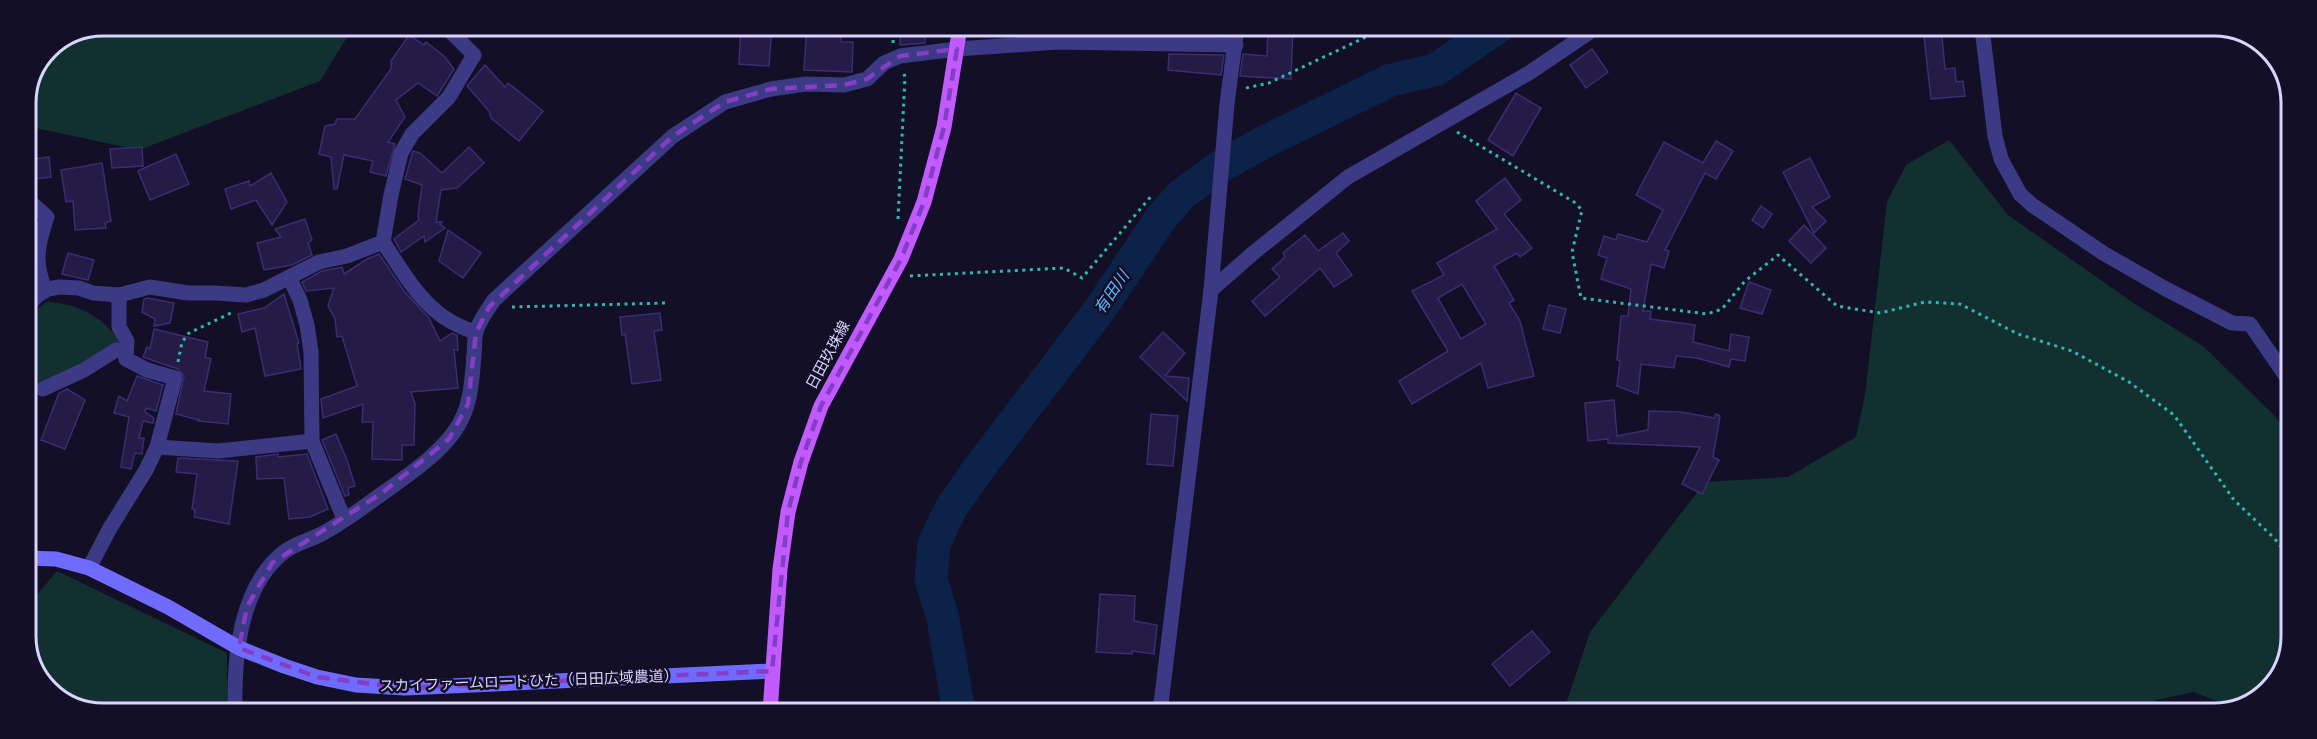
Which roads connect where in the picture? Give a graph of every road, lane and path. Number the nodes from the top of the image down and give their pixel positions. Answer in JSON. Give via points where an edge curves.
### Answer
{"nodes":[{"id":1,"x":455,"y":36,"type":"edge"},
{"id":2,"x":959,"y":36,"type":"edge"},
{"id":3,"x":1236,"y":36,"type":"edge"},
{"id":4,"x":1368,"y":36,"type":"edge"},
{"id":5,"x":1584,"y":36,"type":"edge"},
{"id":6,"x":1983,"y":36,"type":"edge"},
{"id":7,"x":1236,"y":45,"type":"junction"},
{"id":8,"x":957,"y":49,"type":"junction"},
{"id":9,"x":898,"y":57,"type":"junction"},
{"id":10,"x":1228,"y":97,"type":"junction"},
{"id":11,"x":1443,"y":123,"type":"junction"},
{"id":12,"x":1153,"y":194,"type":"dead end"},
{"id":13,"x":36,"y":207,"type":"edge"},
{"id":14,"x":383,"y":242,"type":"junction"},
{"id":15,"x":907,"y":242,"type":"junction"},
{"id":16,"x":289,"y":277,"type":"junction"},
{"id":17,"x":890,"y":278,"type":"junction"},
{"id":18,"x":45,"y":290,"type":"junction"},
{"id":19,"x":1211,"y":290,"type":"junction"},
{"id":20,"x":119,"y":295,"type":"junction"},
{"id":21,"x":246,"y":295,"type":"junction"},
{"id":22,"x":36,"y":297,"type":"edge"},
{"id":23,"x":666,"y":303,"type":"dead end"},
{"id":24,"x":489,"y":307,"type":"junction"},
{"id":25,"x":476,"y":333,"type":"junction"},
{"id":26,"x":126,"y":351,"type":"junction"},
{"id":27,"x":2281,"y":369,"type":"edge"},
{"id":28,"x":175,"y":378,"type":"junction"},
{"id":29,"x":42,"y":389,"type":"dead end"},
{"id":30,"x":312,"y":441,"type":"junction"},
{"id":31,"x":157,"y":447,"type":"junction"},
{"id":32,"x":344,"y":519,"type":"junction"},
{"id":33,"x":2281,"y":546,"type":"edge"},
{"id":34,"x":36,"y":558,"type":"edge"},
{"id":35,"x":89,"y":568,"type":"junction"},
{"id":36,"x":239,"y":648,"type":"junction"},
{"id":37,"x":772,"y":672,"type":"junction"},
{"id":38,"x":235,"y":703,"type":"edge"},
{"id":39,"x":770,"y":703,"type":"edge"},
{"id":40,"x":1161,"y":703,"type":"edge"}],
"edges":[{"from":1,"to":14,"type":"street","via":[[474,55],[448,97],[412,134],[401,153]]},
{"from":2,"to":8,"type":"main road","name":"日田玖珠線"},
{"from":3,"to":7,"type":"street"},
{"from":4,"to":10,"type":"path","via":[[1269,83]]},
{"from":5,"to":11,"type":"street","via":[[1529,74]]},
{"from":6,"to":27,"type":"street","via":[[1995,136],[2001,159],[2020,194],[2103,253],[2164,288],[2232,323],[2250,324]]},
{"from":7,"to":8,"type":"street","via":[[1058,42]]},
{"from":7,"to":10,"type":"street"},
{"from":8,"to":9,"type":"street"},
{"from":8,"to":15,"type":"main road","name":"日田玖珠線","via":[[944,127],[924,202]]},
{"from":9,"to":15,"type":"path","via":[[905,77],[898,220]]},
{"from":9,"to":24,"type":"street","via":[[884,63],[867,79],[844,85],[806,84],[771,89],[725,102],[704,114],[673,136]]},
{"from":10,"to":19,"type":"street"},
{"from":11,"to":19,"type":"street","via":[[1348,177]]},
{"from":11,"to":33,"type":"path","via":[[1582,210],[1572,252],[1581,298],[1707,314],[1722,309],[1745,281],[1778,255],[1838,306],[1880,313],[1925,302],[1960,304],[2018,334],[2072,351],[2129,382],[2174,416],[2234,500]]},
{"from":12,"to":17,"type":"path","via":[[1082,278],[1064,268]]},
{"from":13,"to":18,"type":"street","via":[[47,217],[37,269]]},
{"from":14,"to":16,"type":"street","via":[[319,262]]},
{"from":14,"to":25,"type":"street","via":[[427,303],[448,320]]},
{"from":15,"to":17,"type":"main road","name":"日田玖珠線"},
{"from":16,"to":21,"type":"street"},
{"from":16,"to":30,"type":"street","via":[[300,300],[311,352]]},
{"from":17,"to":37,"type":"main road","name":"日田玖珠線","via":[[821,406],[801,462],[788,512]]},
{"from":18,"to":20,"type":"street","via":[[79,288]]},
{"from":18,"to":22,"type":"street"},
{"from":19,"to":40,"type":"street"},
{"from":20,"to":21,"type":"street","via":[[150,287]]},
{"from":20,"to":26,"type":"street","via":[[119,327],[127,341]]},
{"from":21,"to":28,"type":"path","via":[[237,310],[189,333],[182,342]]},
{"from":23,"to":24,"type":"path"},
{"from":24,"to":25,"type":"street"},
{"from":25,"to":32,"type":"street","via":[[472,384],[462,422],[417,469]]},
{"from":26,"to":28,"type":"street","via":[[126,358],[147,370]]},
{"from":26,"to":29,"type":"street","via":[[116,350]]},
{"from":28,"to":31,"type":"street"},
{"from":30,"to":31,"type":"street","via":[[218,451]]},
{"from":30,"to":32,"type":"street"},
{"from":31,"to":35,"type":"street"},
{"from":32,"to":36,"type":"street","via":[[286,550],[272,563],[247,607]]},
{"from":34,"to":35,"type":"street","name":"スカイファームロードひた（日田広域農道）"},
{"from":35,"to":36,"type":"street","name":"スカイファームロードひた（日田広域農道）"},
{"from":36,"to":37,"type":"street","name":"スカイファームロードひた（日田広域農道）","via":[[318,677],[356,685],[405,688]]},
{"from":36,"to":38,"type":"street"},
{"from":37,"to":39,"type":"main road","name":"日田玖珠線"}]}
